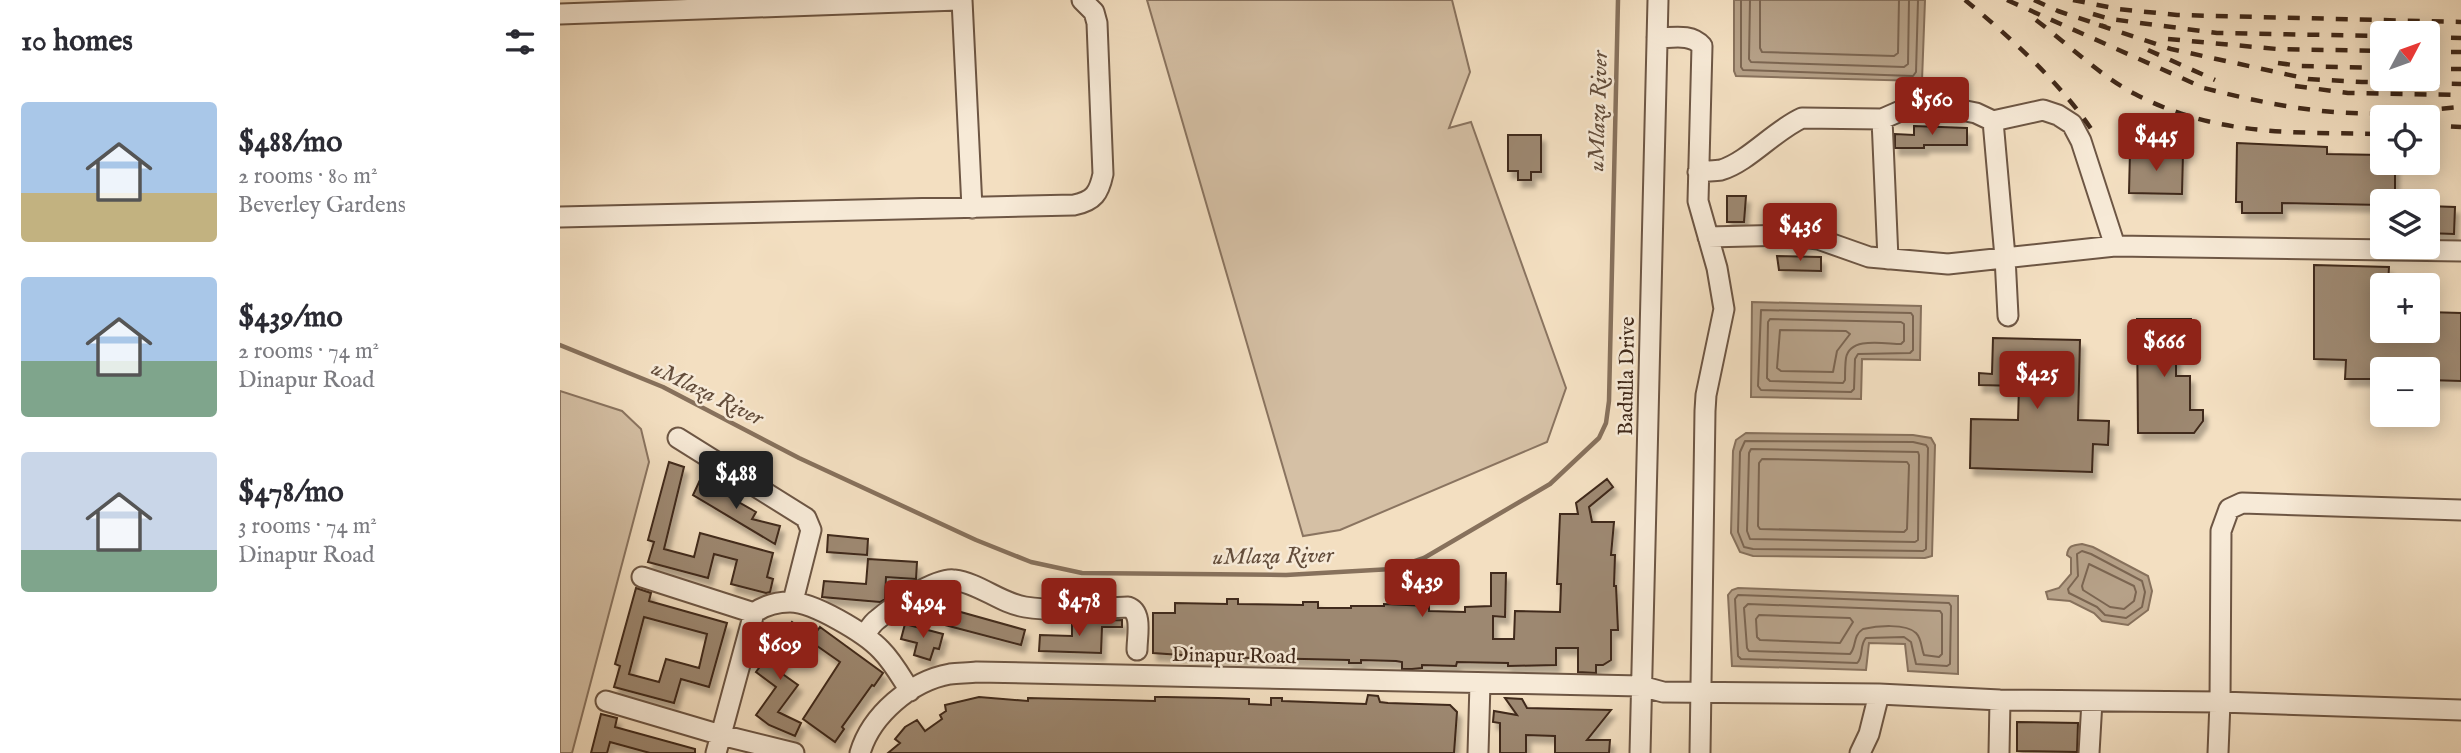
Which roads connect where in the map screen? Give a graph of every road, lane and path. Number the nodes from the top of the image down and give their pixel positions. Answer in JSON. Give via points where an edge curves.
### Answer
{"nodes":[{"id":1,"x":960,"y":0,"type":"edge"},
{"id":2,"x":1082,"y":0,"type":"edge"},
{"id":3,"x":1658,"y":0,"type":"edge"},
{"id":4,"x":755,"y":4,"type":"edge"},
{"id":5,"x":560,"y":15,"type":"edge"},
{"id":6,"x":1657,"y":38,"type":"junction"},
{"id":7,"x":1882,"y":119,"type":"junction"},
{"id":8,"x":1993,"y":121,"type":"junction"},
{"id":9,"x":1698,"y":172,"type":"junction"},
{"id":10,"x":972,"y":208,"type":"junction"},
{"id":11,"x":560,"y":218,"type":"edge"},
{"id":12,"x":1708,"y":237,"type":"junction"},
{"id":13,"x":2115,"y":246,"type":"junction"},
{"id":14,"x":2461,"y":251,"type":"edge"},
{"id":15,"x":2005,"y":257,"type":"junction"},
{"id":16,"x":1888,"y":259,"type":"junction"},
{"id":17,"x":2008,"y":316,"type":"dead end"},
{"id":18,"x":678,"y":438,"type":"dead end"},
{"id":19,"x":2461,"y":510,"type":"edge"},
{"id":20,"x":642,"y":577,"type":"dead end"},
{"id":21,"x":793,"y":601,"type":"junction"},
{"id":22,"x":754,"y":613,"type":"junction"},
{"id":23,"x":864,"y":635,"type":"junction"},
{"id":24,"x":1137,"y":650,"type":"dead end"},
{"id":25,"x":1480,"y":683,"type":"junction"},
{"id":26,"x":1641,"y":686,"type":"junction"},
{"id":27,"x":910,"y":691,"type":"junction"},
{"id":28,"x":1702,"y":693,"type":"junction"},
{"id":29,"x":1879,"y":694,"type":"junction"},
{"id":30,"x":2000,"y":700,"type":"junction"},
{"id":31,"x":606,"y":701,"type":"dead end"},
{"id":32,"x":2092,"y":701,"type":"junction"},
{"id":33,"x":2220,"y":702,"type":"junction"},
{"id":34,"x":2461,"y":710,"type":"edge"},
{"id":35,"x":719,"y":744,"type":"edge"},
{"id":36,"x":794,"y":753,"type":"edge"},
{"id":37,"x":860,"y":753,"type":"edge"},
{"id":38,"x":1478,"y":753,"type":"edge"},
{"id":39,"x":1640,"y":753,"type":"edge"},
{"id":40,"x":1700,"y":753,"type":"edge"},
{"id":41,"x":1860,"y":753,"type":"edge"},
{"id":42,"x":1998,"y":753,"type":"edge"},
{"id":43,"x":2089,"y":753,"type":"edge"},
{"id":44,"x":2218,"y":753,"type":"edge"}],
"edges":[{"from":1,"to":4,"type":"street"},
{"from":1,"to":10,"type":"street"},
{"from":2,"to":10,"type":"street","via":[[1097,23],[1100,188],[1087,203]]},
{"from":3,"to":6,"type":"street","name":"Badulla Drive"},
{"from":4,"to":5,"type":"street"},
{"from":6,"to":9,"type":"street","via":[[1695,39],[1702,46]]},
{"from":6,"to":26,"type":"street","name":"Badulla Drive"},
{"from":7,"to":8,"type":"street","via":[[1916,108],[1961,110]]},
{"from":7,"to":9,"type":"street","via":[[1802,118],[1722,169]]},
{"from":7,"to":16,"type":"street"},
{"from":8,"to":13,"type":"street","via":[[2043,110],[2072,124]]},
{"from":8,"to":15,"type":"street"},
{"from":9,"to":12,"type":"street","via":[[1698,201]]},
{"from":10,"to":11,"type":"street"},
{"from":12,"to":16,"type":"street","via":[[1818,239]]},
{"from":12,"to":28,"type":"street","via":[[1724,309],[1705,411]]},
{"from":13,"to":14,"type":"street"},
{"from":13,"to":15,"type":"street"},
{"from":15,"to":16,"type":"street","via":[[1948,264]]},
{"from":15,"to":17,"type":"street"},
{"from":18,"to":21,"type":"street","via":[[806,518],[811,530]]},
{"from":19,"to":33,"type":"street","via":[[2242,503],[2229,509],[2221,531]]},
{"from":20,"to":22,"type":"street"},
{"from":21,"to":22,"type":"street","via":[[770,604]]},
{"from":21,"to":23,"type":"street"},
{"from":22,"to":35,"type":"street"},
{"from":23,"to":24,"type":"street","via":[[892,609],[937,582],[954,580],[1028,607],[1128,607],[1137,614]]},
{"from":23,"to":27,"type":"street","via":[[895,666]]},
{"from":25,"to":26,"type":"street","name":"Dinapur Road"},
{"from":25,"to":27,"type":"street","name":"Dinapur Road","via":[[978,672],[948,675]]},
{"from":25,"to":38,"type":"street"},
{"from":26,"to":28,"type":"street","name":"Dinapur Road"},
{"from":26,"to":39,"type":"street","name":"Badulla Drive"},
{"from":27,"to":37,"type":"street","name":"Dinapur Road","via":[[878,720]]},
{"from":28,"to":29,"type":"street","name":"Dinapur Road"},
{"from":28,"to":40,"type":"street"},
{"from":29,"to":30,"type":"street","name":"Dinapur Road"},
{"from":29,"to":41,"type":"street"},
{"from":30,"to":32,"type":"street","name":"Dinapur Road"},
{"from":30,"to":42,"type":"street"},
{"from":31,"to":35,"type":"street"},
{"from":32,"to":33,"type":"street","name":"Dinapur Road"},
{"from":32,"to":43,"type":"street"},
{"from":33,"to":34,"type":"street","name":"Dinapur Road"},
{"from":33,"to":44,"type":"street"},
{"from":35,"to":36,"type":"street"}]}
